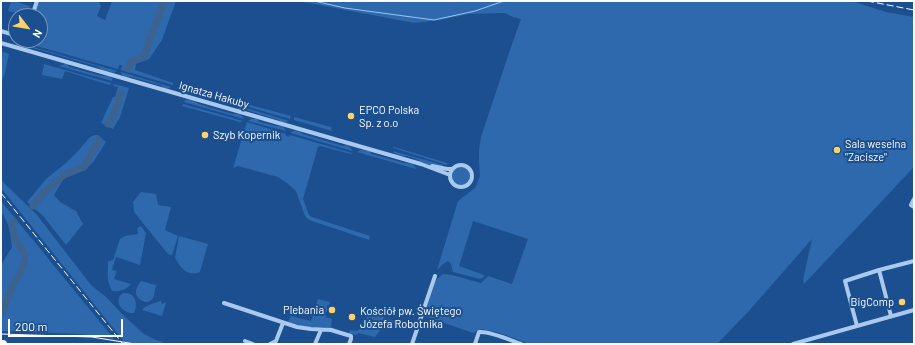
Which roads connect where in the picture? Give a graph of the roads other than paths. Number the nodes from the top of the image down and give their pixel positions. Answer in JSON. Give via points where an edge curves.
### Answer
{"nodes":[{"id":1,"x":1,"y":43,"type":"edge"},
{"id":2,"x":421,"y":164,"type":"junction"},
{"id":3,"x":452,"y":169,"type":"junction"},
{"id":4,"x":450,"y":175,"type":"junction"},
{"id":5,"x":914,"y":199,"type":"edge"},
{"id":6,"x":914,"y":207,"type":"edge"},
{"id":7,"x":914,"y":261,"type":"edge"},
{"id":8,"x":879,"y":270,"type":"junction"},
{"id":9,"x":435,"y":276,"type":"dead end"},
{"id":10,"x":224,"y":303,"type":"dead end"},
{"id":11,"x":914,"y":310,"type":"edge"},
{"id":12,"x":891,"y":316,"type":"junction"},
{"id":13,"x":283,"y":323,"type":"junction"},
{"id":14,"x":857,"y":326,"type":"junction"},
{"id":15,"x":320,"y":330,"type":"junction"},
{"id":16,"x":245,"y":341,"type":"dead end"},
{"id":17,"x":253,"y":344,"type":"edge"},
{"id":18,"x":270,"y":344,"type":"edge"},
{"id":19,"x":315,"y":344,"type":"edge"},
{"id":20,"x":349,"y":344,"type":"edge"},
{"id":21,"x":412,"y":344,"type":"edge"},
{"id":22,"x":475,"y":344,"type":"edge"},
{"id":23,"x":521,"y":344,"type":"edge"},
{"id":24,"x":793,"y":344,"type":"edge"}],
"edges":[{"from":1,"to":2,"type":"street","name":"Ignatza Hakuby"},
{"from":2,"to":3,"type":"street","name":"Ignatza Hakuby"},
{"from":2,"to":4,"type":"street","name":"Ignatza Hakuby"},
{"from":3,"to":4,"type":"street"},
{"from":3,"to":4,"type":"street","via":[[459,165],[467,167],[471,172],[471,180],[469,184],[459,187],[452,183]]},
{"from":5,"to":6,"type":"street","via":[[911,205]]},
{"from":7,"to":8,"type":"street"},
{"from":8,"to":12,"type":"street"},
{"from":8,"to":14,"type":"street","via":[[845,281]]},
{"from":9,"to":21,"type":"street"},
{"from":10,"to":13,"type":"street"},
{"from":11,"to":12,"type":"street"},
{"from":12,"to":14,"type":"street"},
{"from":13,"to":15,"type":"street"},
{"from":13,"to":18,"type":"street","via":[[276,341]]},
{"from":14,"to":24,"type":"street"},
{"from":15,"to":19,"type":"street"},
{"from":15,"to":20,"type":"street","via":[[331,330],[351,336]]},
{"from":16,"to":17,"type":"street"},
{"from":22,"to":23,"type":"street","via":[[479,332]]}]}
